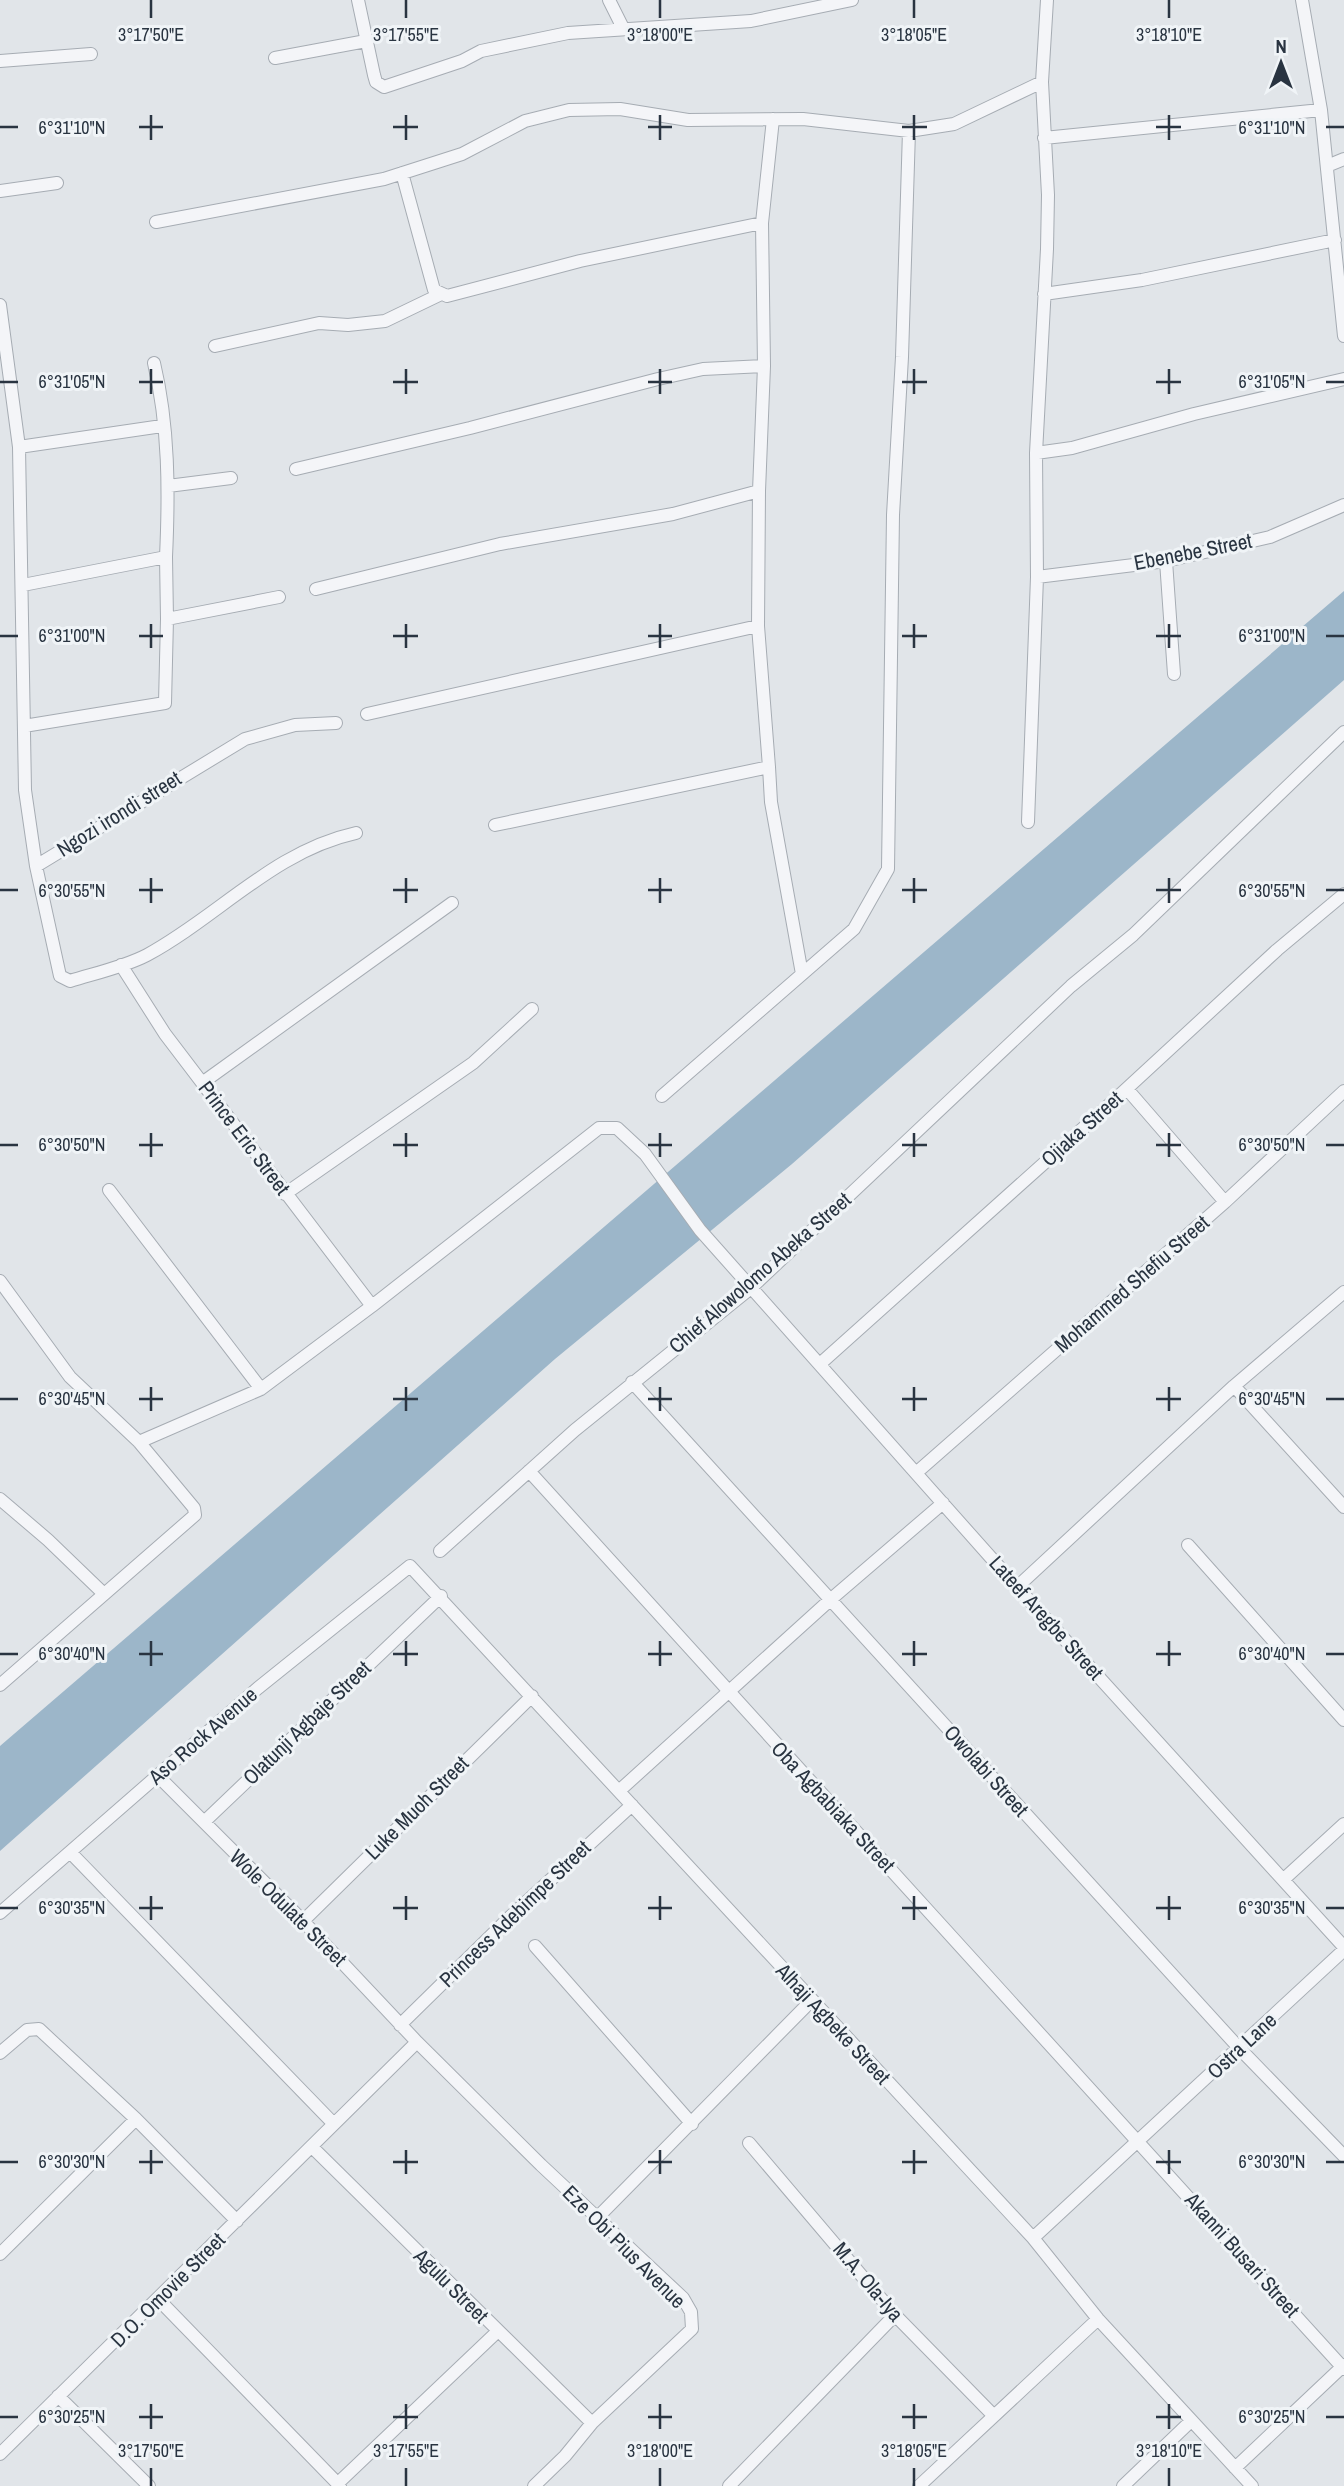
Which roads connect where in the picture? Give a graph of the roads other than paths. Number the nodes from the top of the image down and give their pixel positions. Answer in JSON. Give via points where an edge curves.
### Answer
{"nodes":[{"id":1,"x":358,"y":0,"type":"edge"},
{"id":2,"x":609,"y":0,"type":"edge"},
{"id":3,"x":852,"y":0,"type":"edge"},
{"id":4,"x":1047,"y":0,"type":"edge"},
{"id":5,"x":1302,"y":0,"type":"edge"},
{"id":6,"x":821,"y":2,"type":"edge"},
{"id":7,"x":623,"y":28,"type":"junction"},
{"id":8,"x":366,"y":41,"type":"junction"},
{"id":9,"x":91,"y":54,"type":"dead end"},
{"id":10,"x":275,"y":58,"type":"dead end"},
{"id":11,"x":0,"y":61,"type":"edge"},
{"id":12,"x":1042,"y":82,"type":"junction"},
{"id":13,"x":1321,"y":110,"type":"junction"},
{"id":14,"x":774,"y":119,"type":"junction"},
{"id":15,"x":909,"y":131,"type":"junction"},
{"id":16,"x":1044,"y":138,"type":"junction"},
{"id":17,"x":1344,"y":159,"type":"edge"},
{"id":18,"x":1327,"y":166,"type":"junction"},
{"id":19,"x":402,"y":173,"type":"junction"},
{"id":20,"x":57,"y":183,"type":"dead end"},
{"id":21,"x":0,"y":191,"type":"edge"},
{"id":22,"x":156,"y":222,"type":"dead end"},
{"id":23,"x":762,"y":223,"type":"junction"},
{"id":24,"x":1335,"y":240,"type":"junction"},
{"id":25,"x":1044,"y":294,"type":"junction"},
{"id":26,"x":439,"y":295,"type":"junction"},
{"id":27,"x":1343,"y":299,"type":"edge"},
{"id":28,"x":0,"y":305,"type":"edge"},
{"id":29,"x":1344,"y":336,"type":"edge"},
{"id":30,"x":3,"y":338,"type":"edge"},
{"id":31,"x":215,"y":346,"type":"dead end"},
{"id":32,"x":154,"y":363,"type":"dead end"},
{"id":33,"x":764,"y":366,"type":"junction"},
{"id":34,"x":1344,"y":379,"type":"edge"},
{"id":35,"x":162,"y":426,"type":"junction"},
{"id":36,"x":19,"y":447,"type":"junction"},
{"id":37,"x":1037,"y":453,"type":"junction"},
{"id":38,"x":296,"y":469,"type":"dead end"},
{"id":39,"x":230,"y":478,"type":"dead end"},
{"id":40,"x":169,"y":486,"type":"junction"},
{"id":41,"x":759,"y":491,"type":"junction"},
{"id":42,"x":1344,"y":505,"type":"edge"},
{"id":43,"x":166,"y":557,"type":"junction"},
{"id":44,"x":1166,"y":561,"type":"junction"},
{"id":45,"x":1037,"y":577,"type":"junction"},
{"id":46,"x":23,"y":585,"type":"junction"},
{"id":47,"x":316,"y":589,"type":"dead end"},
{"id":48,"x":279,"y":597,"type":"dead end"},
{"id":49,"x":167,"y":619,"type":"junction"},
{"id":50,"x":758,"y":626,"type":"junction"},
{"id":51,"x":1174,"y":674,"type":"dead end"},
{"id":52,"x":367,"y":714,"type":"dead end"},
{"id":53,"x":336,"y":723,"type":"dead end"},
{"id":54,"x":24,"y":726,"type":"junction"},
{"id":55,"x":1344,"y":733,"type":"edge"},
{"id":56,"x":769,"y":767,"type":"junction"},
{"id":57,"x":1028,"y":822,"type":"dead end"},
{"id":58,"x":495,"y":825,"type":"dead end"},
{"id":59,"x":356,"y":834,"type":"dead end"},
{"id":60,"x":36,"y":866,"type":"junction"},
{"id":61,"x":1344,"y":894,"type":"edge"},
{"id":62,"x":452,"y":903,"type":"dead end"},
{"id":63,"x":121,"y":965,"type":"junction"},
{"id":64,"x":802,"y":974,"type":"junction"},
{"id":65,"x":532,"y":1009,"type":"dead end"},
{"id":66,"x":202,"y":1083,"type":"junction"},
{"id":67,"x":1127,"y":1089,"type":"junction"},
{"id":68,"x":1344,"y":1091,"type":"edge"},
{"id":69,"x":662,"y":1096,"type":"dead end"},
{"id":70,"x":109,"y":1190,"type":"dead end"},
{"id":71,"x":285,"y":1194,"type":"junction"},
{"id":72,"x":1225,"y":1202,"type":"junction"},
{"id":73,"x":0,"y":1280,"type":"edge"},
{"id":74,"x":752,"y":1287,"type":"junction"},
{"id":75,"x":1343,"y":1296,"type":"edge"},
{"id":76,"x":372,"y":1306,"type":"junction"},
{"id":77,"x":821,"y":1363,"type":"junction"},
{"id":78,"x":632,"y":1382,"type":"junction"},
{"id":79,"x":1234,"y":1386,"type":"junction"},
{"id":80,"x":261,"y":1389,"type":"junction"},
{"id":81,"x":139,"y":1442,"type":"junction"},
{"id":82,"x":529,"y":1471,"type":"junction"},
{"id":83,"x":916,"y":1473,"type":"junction"},
{"id":84,"x":0,"y":1499,"type":"edge"},
{"id":85,"x":943,"y":1503,"type":"junction"},
{"id":86,"x":1344,"y":1507,"type":"edge"},
{"id":87,"x":1188,"y":1545,"type":"dead end"},
{"id":88,"x":440,"y":1551,"type":"dead end"},
{"id":89,"x":410,"y":1566,"type":"joint"},
{"id":90,"x":1017,"y":1587,"type":"junction"},
{"id":91,"x":103,"y":1594,"type":"junction"},
{"id":92,"x":441,"y":1596,"type":"junction"},
{"id":93,"x":830,"y":1600,"type":"junction"},
{"id":94,"x":0,"y":1685,"type":"edge"},
{"id":95,"x":728,"y":1692,"type":"junction"},
{"id":96,"x":532,"y":1696,"type":"junction"},
{"id":97,"x":1344,"y":1720,"type":"edge"},
{"id":98,"x":157,"y":1775,"type":"junction"},
{"id":99,"x":620,"y":1790,"type":"junction"},
{"id":100,"x":632,"y":1805,"type":"junction"},
{"id":101,"x":204,"y":1822,"type":"junction"},
{"id":102,"x":1344,"y":1824,"type":"edge"},
{"id":103,"x":71,"y":1852,"type":"junction"},
{"id":104,"x":1284,"y":1879,"type":"junction"},
{"id":105,"x":0,"y":1913,"type":"edge"},
{"id":106,"x":303,"y":1921,"type":"junction"},
{"id":107,"x":535,"y":1946,"type":"dead end"},
{"id":108,"x":1344,"y":1949,"type":"edge"},
{"id":109,"x":811,"y":2001,"type":"junction"},
{"id":110,"x":400,"y":2025,"type":"junction"},
{"id":111,"x":417,"y":2042,"type":"junction"},
{"id":112,"x":1240,"y":2049,"type":"junction"},
{"id":113,"x":0,"y":2053,"type":"edge"},
{"id":114,"x":136,"y":2119,"type":"junction"},
{"id":115,"x":332,"y":2123,"type":"junction"},
{"id":116,"x":692,"y":2124,"type":"junction"},
{"id":117,"x":1140,"y":2141,"type":"junction"},
{"id":118,"x":749,"y":2143,"type":"dead end"},
{"id":119,"x":312,"y":2147,"type":"junction"},
{"id":120,"x":1344,"y":2156,"type":"edge"},
{"id":121,"x":597,"y":2218,"type":"junction"},
{"id":122,"x":237,"y":2221,"type":"junction"},
{"id":123,"x":1033,"y":2238,"type":"junction"},
{"id":124,"x":0,"y":2255,"type":"edge"},
{"id":125,"x":159,"y":2300,"type":"junction"},
{"id":126,"x":895,"y":2315,"type":"junction"},
{"id":127,"x":1098,"y":2319,"type":"junction"},
{"id":128,"x":498,"y":2331,"type":"junction"},
{"id":129,"x":1343,"y":2367,"type":"edge"},
{"id":130,"x":58,"y":2396,"type":"junction"},
{"id":131,"x":994,"y":2416,"type":"junction"},
{"id":132,"x":1191,"y":2421,"type":"junction"},
{"id":133,"x":592,"y":2423,"type":"junction"},
{"id":134,"x":0,"y":2454,"type":"edge"},
{"id":135,"x":1235,"y":2468,"type":"junction"},
{"id":136,"x":338,"y":2485,"type":"edge"},
{"id":137,"x":149,"y":2486,"type":"edge"},
{"id":138,"x":534,"y":2486,"type":"edge"},
{"id":139,"x":729,"y":2486,"type":"edge"},
{"id":140,"x":919,"y":2486,"type":"edge"},
{"id":141,"x":1124,"y":2486,"type":"edge"},
{"id":142,"x":1252,"y":2486,"type":"edge"}],
"edges":[{"from":1,"to":8,"type":"street"},
{"from":2,"to":7,"type":"street"},
{"from":3,"to":6,"type":"street"},
{"from":4,"to":12,"type":"street"},
{"from":5,"to":13,"type":"street"},
{"from":6,"to":7,"type":"street","via":[[751,21]]},
{"from":7,"to":8,"type":"street","via":[[568,33],[481,51],[384,87],[376,82]]},
{"from":8,"to":10,"type":"street"},
{"from":9,"to":11,"type":"street"},
{"from":12,"to":15,"type":"street","via":[[954,124]]},
{"from":12,"to":16,"type":"street"},
{"from":13,"to":16,"type":"street"},
{"from":13,"to":18,"type":"street"},
{"from":14,"to":15,"type":"street"},
{"from":14,"to":19,"type":"street","via":[[699,121],[613,108],[569,110],[525,121],[462,154]]},
{"from":14,"to":23,"type":"street"},
{"from":15,"to":64,"type":"street","via":[[893,515],[888,869],[854,929]]},
{"from":16,"to":25,"type":"street","via":[[1048,195]]},
{"from":17,"to":18,"type":"street"},
{"from":18,"to":24,"type":"street"},
{"from":19,"to":22,"type":"street"},
{"from":19,"to":26,"type":"street"},
{"from":20,"to":21,"type":"street"},
{"from":23,"to":26,"type":"street"},
{"from":23,"to":33,"type":"street"},
{"from":24,"to":25,"type":"street","via":[[1142,280]]},
{"from":24,"to":27,"type":"street"},
{"from":25,"to":37,"type":"street"},
{"from":26,"to":31,"type":"street","via":[[385,321],[319,323]]},
{"from":27,"to":29,"type":"street"},
{"from":28,"to":30,"type":"street"},
{"from":30,"to":36,"type":"street"},
{"from":32,"to":35,"type":"street","via":[[164,405]]},
{"from":33,"to":38,"type":"street","via":[[703,369]]},
{"from":33,"to":41,"type":"street"},
{"from":34,"to":37,"type":"street"},
{"from":35,"to":36,"type":"street"},
{"from":35,"to":40,"type":"street"},
{"from":36,"to":46,"type":"street"},
{"from":37,"to":45,"type":"street"},
{"from":39,"to":40,"type":"street"},
{"from":40,"to":43,"type":"street"},
{"from":41,"to":47,"type":"street","via":[[673,514],[500,544]]},
{"from":41,"to":50,"type":"street"},
{"from":42,"to":44,"type":"street","name":"Ebenebe Street","via":[[1270,537]]},
{"from":43,"to":46,"type":"street"},
{"from":43,"to":49,"type":"street"},
{"from":44,"to":45,"type":"street","name":"Ebenebe Street"},
{"from":44,"to":51,"type":"street"},
{"from":45,"to":57,"type":"street"},
{"from":46,"to":54,"type":"street"},
{"from":48,"to":49,"type":"street"},
{"from":49,"to":54,"type":"street","via":[[165,703]]},
{"from":50,"to":52,"type":"street"},
{"from":50,"to":56,"type":"street"},
{"from":53,"to":60,"type":"street","name":"Ngozi irondi street","via":[[295,725],[257,735],[202,762]]},
{"from":54,"to":60,"type":"street","via":[[25,790]]},
{"from":55,"to":74,"type":"street","name":"Chief Alowolomo Abeka Street","via":[[1133,936],[1072,986]]},
{"from":56,"to":58,"type":"street"},
{"from":56,"to":64,"type":"street","via":[[771,802]]},
{"from":59,"to":63,"type":"street","via":[[327,840],[261,875],[146,956]]},
{"from":60,"to":63,"type":"street","via":[[60,976],[70,981]]},
{"from":61,"to":67,"type":"street","name":"Ojiaka Street"},
{"from":62,"to":66,"type":"street"},
{"from":63,"to":66,"type":"street","name":"Prince Eric Street"},
{"from":64,"to":69,"type":"street"},
{"from":65,"to":71,"type":"street","via":[[473,1063]]},
{"from":66,"to":71,"type":"street","name":"Prince Eric Street"},
{"from":67,"to":72,"type":"street"},
{"from":67,"to":77,"type":"street","name":"Ojiaka Street"},
{"from":68,"to":72,"type":"street","name":"Mohammed Shefiu Street"},
{"from":70,"to":80,"type":"street"},
{"from":71,"to":76,"type":"street","name":"Prince Eric Street"},
{"from":72,"to":83,"type":"street","name":"Mohammed Shefiu Street"},
{"from":73,"to":81,"type":"street","via":[[70,1377]]},
{"from":74,"to":76,"type":"street","name":"Lateef Aregbe Street","via":[[700,1230],[645,1154],[617,1128],[599,1128]]},
{"from":74,"to":77,"type":"street","name":"Lateef Aregbe Street"},
{"from":74,"to":78,"type":"street","name":"Chief Alowolomo Abeka Street"},
{"from":75,"to":79,"type":"street"},
{"from":76,"to":80,"type":"street","name":"Lateef Aregbe Street"},
{"from":77,"to":83,"type":"street","name":"Lateef Aregbe Street"},
{"from":78,"to":82,"type":"street","name":"Chief Alowolomo Abeka Street"},
{"from":78,"to":93,"type":"street","name":"Owolabi Street"},
{"from":79,"to":86,"type":"street"},
{"from":79,"to":90,"type":"street"},
{"from":80,"to":81,"type":"street","name":"Lateef Aregbe Street"},
{"from":81,"to":91,"type":"street","via":[[195,1515]]},
{"from":82,"to":88,"type":"street","name":"Chief Alowolomo Abeka Street"},
{"from":82,"to":95,"type":"street","name":"Oba Agbabiaka Street"},
{"from":83,"to":85,"type":"street","name":"Lateef Aregbe Street"},
{"from":84,"to":91,"type":"street"},
{"from":85,"to":90,"type":"street","name":"Lateef Aregbe Street"},
{"from":85,"to":93,"type":"street"},
{"from":87,"to":97,"type":"street"},
{"from":89,"to":92,"type":"street","name":"Alhaji Agbeke Street"},
{"from":89,"to":98,"type":"street","name":"Aso Rock Avenue"},
{"from":90,"to":104,"type":"street","name":"Lateef Aregbe Street"},
{"from":91,"to":94,"type":"street"},
{"from":92,"to":96,"type":"street","name":"Alhaji Agbeke Street"},
{"from":92,"to":101,"type":"street","name":"Olatunji Agbaje Street"},
{"from":93,"to":95,"type":"street"},
{"from":93,"to":112,"type":"street","name":"Owolabi Street"},
{"from":95,"to":99,"type":"street"},
{"from":95,"to":117,"type":"street","name":"Oba Agbabiaka Street"},
{"from":96,"to":99,"type":"street","name":"Alhaji Agbeke Street"},
{"from":96,"to":106,"type":"street","name":"Luke Muoh Street"},
{"from":98,"to":101,"type":"street","name":"Wole Odulate Street"},
{"from":98,"to":103,"type":"street","name":"Aso Rock Avenue"},
{"from":99,"to":100,"type":"street","name":"Alhaji Agbeke Street"},
{"from":100,"to":109,"type":"street","name":"Alhaji Agbeke Street"},
{"from":100,"to":110,"type":"street","name":"Princess Adebimpe Street"},
{"from":101,"to":106,"type":"street","name":"Wole Odulate Street"},
{"from":102,"to":104,"type":"street"},
{"from":103,"to":105,"type":"street","name":"Aso Rock Avenue"},
{"from":103,"to":115,"type":"street"},
{"from":104,"to":108,"type":"street","name":"Lateef Aregbe Street"},
{"from":106,"to":110,"type":"street","name":"Wole Odulate Street"},
{"from":107,"to":116,"type":"street"},
{"from":108,"to":112,"type":"street","name":"Ostra Lane"},
{"from":109,"to":116,"type":"street"},
{"from":109,"to":123,"type":"street","name":"Alhaji Agbeke Street"},
{"from":110,"to":111,"type":"street","name":"Wole Odulate Street"},
{"from":111,"to":115,"type":"street","name":"D.O. Omovie Street"},
{"from":111,"to":121,"type":"street","name":"Eze Obi Pius Avenue"},
{"from":112,"to":117,"type":"street","name":"Ostra Lane"},
{"from":112,"to":120,"type":"street","name":"Owolabi Street"},
{"from":113,"to":114,"type":"street","via":[[27,2030],[39,2029]]},
{"from":114,"to":122,"type":"street"},
{"from":114,"to":124,"type":"street"},
{"from":115,"to":119,"type":"street","name":"D.O. Omovie Street"},
{"from":116,"to":121,"type":"street"},
{"from":117,"to":123,"type":"street","name":"Ostra Lane"},
{"from":117,"to":129,"type":"street","name":"Akanni Busari Street"},
{"from":118,"to":126,"type":"street","name":"M.A. Ola-Iya"},
{"from":119,"to":122,"type":"street","name":"D.O. Omovie Street"},
{"from":119,"to":128,"type":"street","name":"Agulu Street"},
{"from":121,"to":133,"type":"street","name":"Eze Obi Pius Avenue","via":[[683,2298],[691,2312],[692,2329]]},
{"from":122,"to":125,"type":"street","name":"D.O. Omovie Street"},
{"from":123,"to":127,"type":"street","name":"Alhaji Agbeke Street"},
{"from":125,"to":130,"type":"street","name":"D.O. Omovie Street"},
{"from":125,"to":136,"type":"street"},
{"from":126,"to":131,"type":"street","name":"M.A. Ola-Iya"},
{"from":126,"to":139,"type":"street"},
{"from":127,"to":131,"type":"street"},
{"from":127,"to":132,"type":"street","name":"Alhaji Agbeke Street"},
{"from":128,"to":133,"type":"street","name":"Agulu Street"},
{"from":128,"to":136,"type":"street"},
{"from":129,"to":135,"type":"street"},
{"from":130,"to":134,"type":"street","name":"D.O. Omovie Street"},
{"from":130,"to":137,"type":"street"},
{"from":131,"to":140,"type":"street"},
{"from":132,"to":135,"type":"street","name":"Alhaji Agbeke Street"},
{"from":132,"to":141,"type":"street"},
{"from":133,"to":138,"type":"street","name":"Eze Obi Pius Avenue"},
{"from":135,"to":142,"type":"street","name":"Alhaji Agbeke Street"}]}
